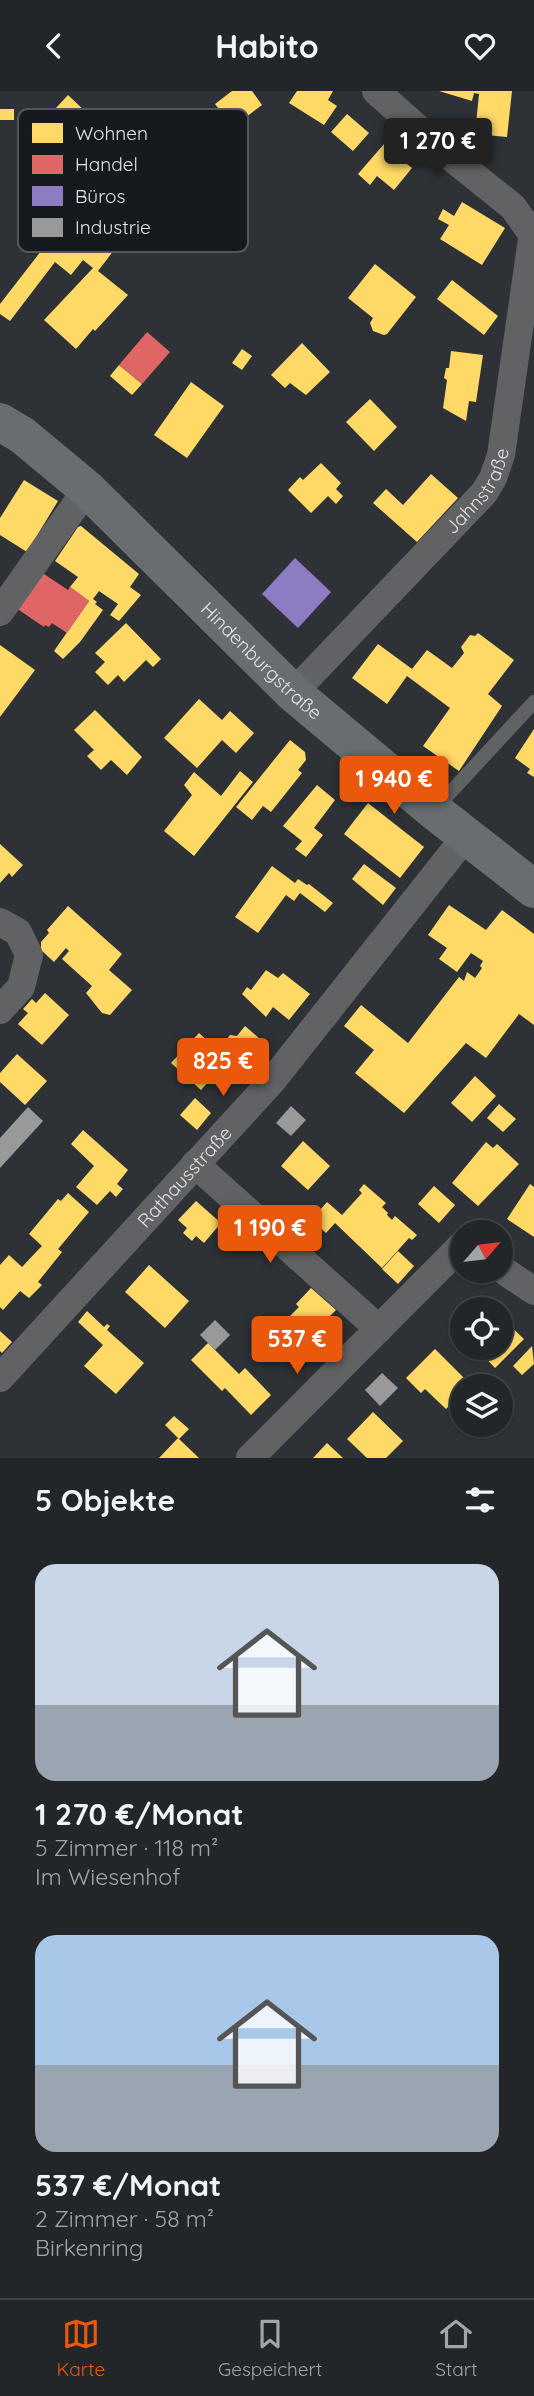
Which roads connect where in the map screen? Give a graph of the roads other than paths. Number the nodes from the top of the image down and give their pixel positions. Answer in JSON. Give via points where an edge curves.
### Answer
{"nodes":[{"id":1,"x":376,"y":91,"type":"edge"},
{"id":2,"x":534,"y":233,"type":"edge"},
{"id":3,"x":0,"y":422,"type":"edge"},
{"id":4,"x":87,"y":489,"type":"junction"},
{"id":5,"x":0,"y":612,"type":"edge"},
{"id":6,"x":293,"y":693,"type":"junction"},
{"id":7,"x":534,"y":702,"type":"edge"},
{"id":8,"x":433,"y":810,"type":"junction"},
{"id":9,"x":466,"y":836,"type":"junction"},
{"id":10,"x":534,"y":889,"type":"edge"},
{"id":11,"x":0,"y":922,"type":"edge"},
{"id":12,"x":0,"y":1010,"type":"edge"},
{"id":13,"x":195,"y":1164,"type":"junction"},
{"id":14,"x":450,"y":1257,"type":"edge"},
{"id":15,"x":513,"y":1277,"type":"edge"},
{"id":16,"x":534,"y":1291,"type":"edge"},
{"id":17,"x":379,"y":1329,"type":"junction"},
{"id":18,"x":0,"y":1378,"type":"edge"},
{"id":19,"x":250,"y":1458,"type":"edge"}],
"edges":[{"from":1,"to":2,"type":"street","via":[[513,207]]},
{"from":2,"to":6,"type":"street","name":"Jahnstraße","via":[[501,455],[493,478],[484,493]]},
{"from":3,"to":4,"type":"street","name":"Hindenburgstraße"},
{"from":4,"to":5,"type":"street"},
{"from":4,"to":6,"type":"street","name":"Hindenburgstraße"},
{"from":6,"to":8,"type":"street","name":"Hindenburgstraße"},
{"from":7,"to":8,"type":"lane"},
{"from":8,"to":9,"type":"street","name":"Hindenburgstraße"},
{"from":9,"to":10,"type":"street","name":"Hindenburgstraße"},
{"from":9,"to":13,"type":"street","name":"Rathausstraße","via":[[272,1080]]},
{"from":11,"to":12,"type":"street","via":[[18,932],[29,955],[22,987]]},
{"from":13,"to":17,"type":"street"},
{"from":13,"to":18,"type":"street","name":"Rathausstraße"},
{"from":14,"to":17,"type":"street"},
{"from":15,"to":16,"type":"street"},
{"from":17,"to":19,"type":"street"}]}
